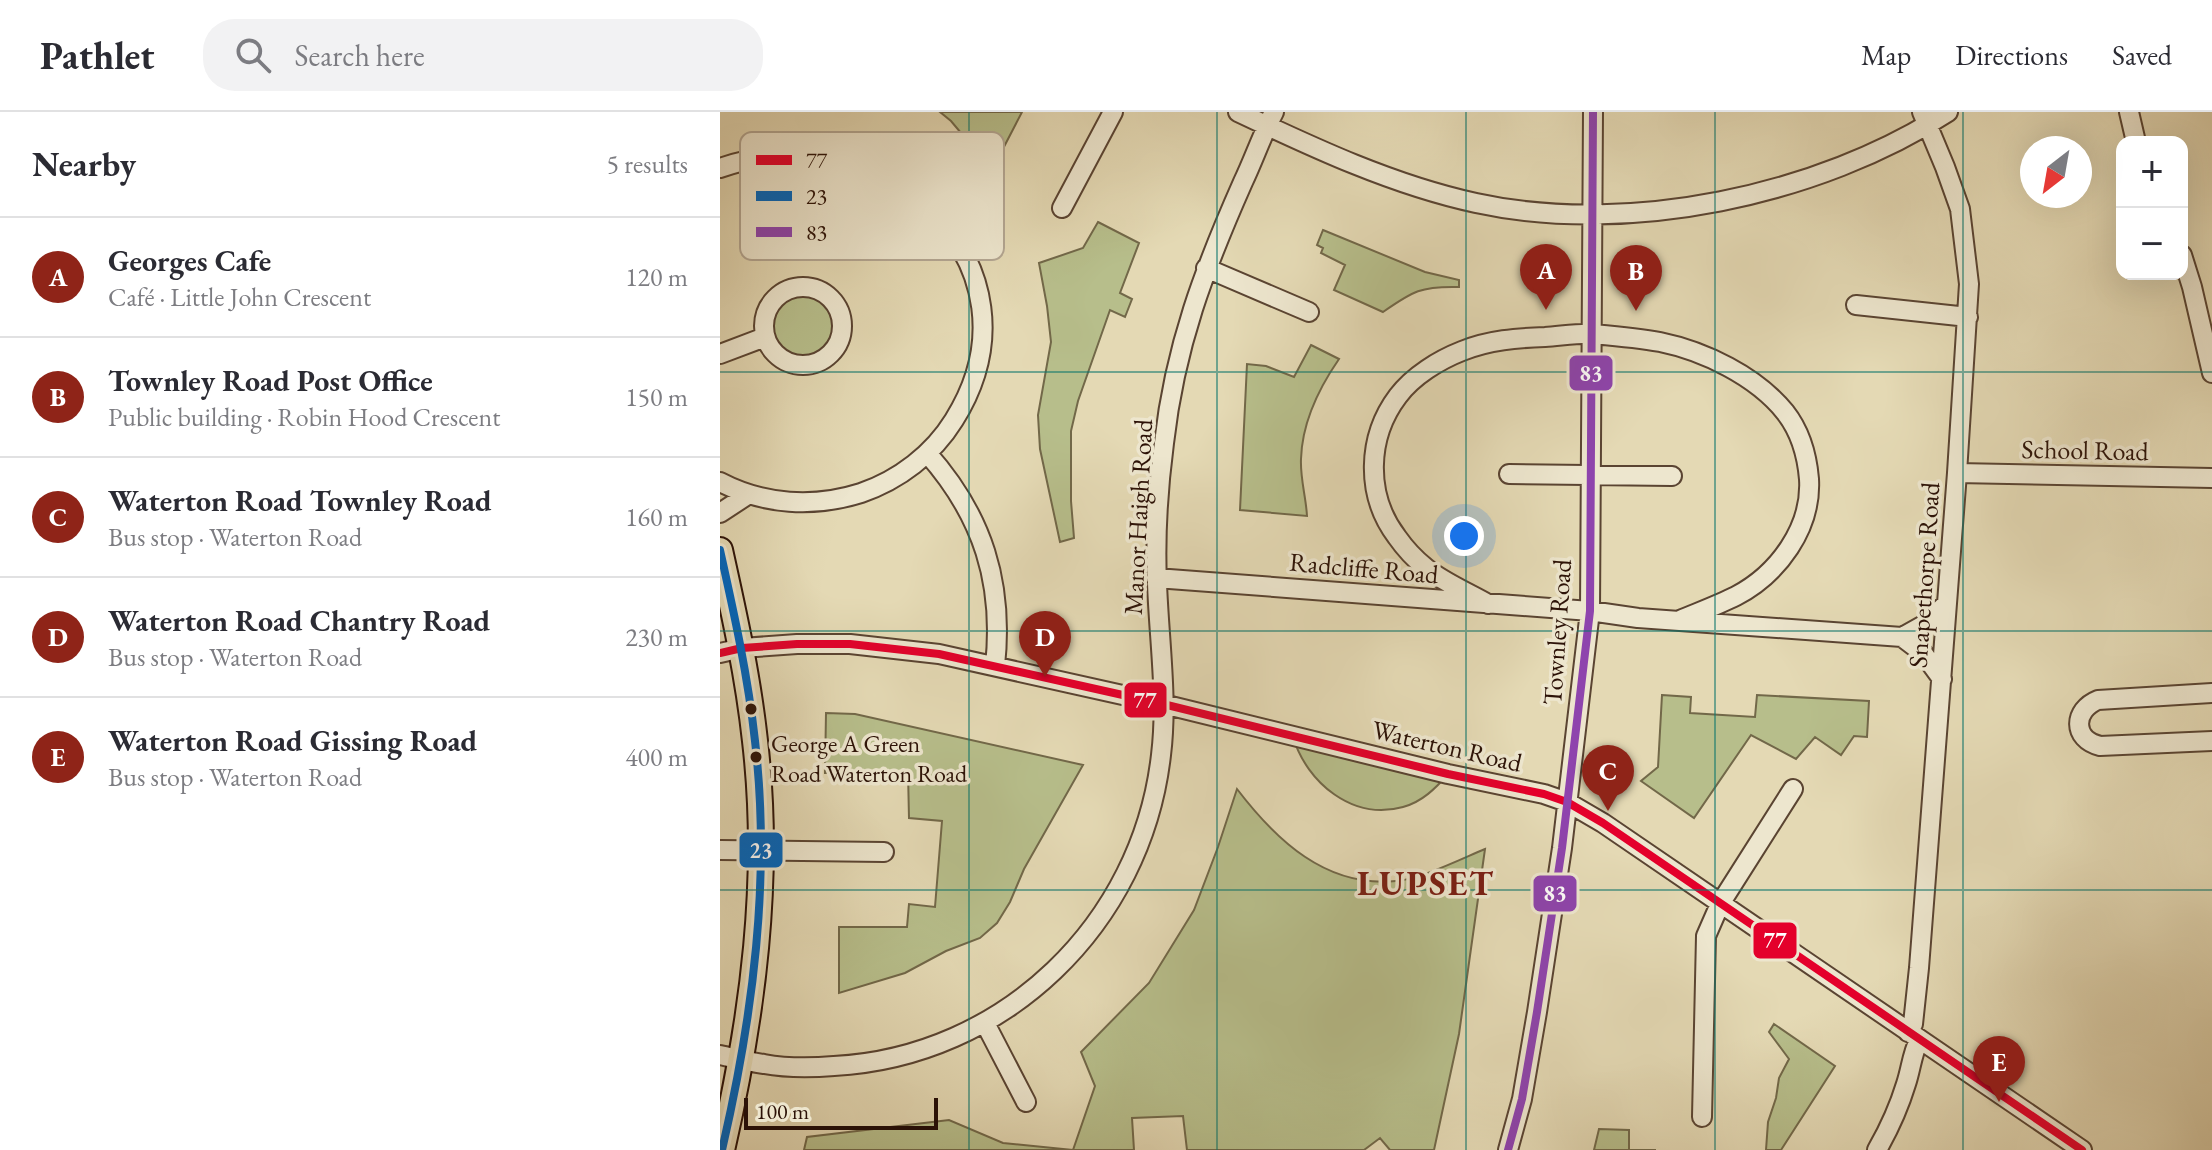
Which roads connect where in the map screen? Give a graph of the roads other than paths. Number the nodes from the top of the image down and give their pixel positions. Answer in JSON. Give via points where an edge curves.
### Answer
{"nodes":[{"id":1,"x":1113,"y":112,"type":"edge"},
{"id":2,"x":1238,"y":112,"type":"edge"},
{"id":3,"x":1593,"y":112,"type":"edge"},
{"id":4,"x":1948,"y":112,"type":"edge"},
{"id":5,"x":2131,"y":112,"type":"edge"},
{"id":6,"x":1925,"y":118,"type":"edge"},
{"id":7,"x":1270,"y":119,"type":"edge"},
{"id":8,"x":2135,"y":136,"type":"edge"},
{"id":9,"x":740,"y":159,"type":"edge"},
{"id":10,"x":720,"y":168,"type":"edge"},
{"id":11,"x":1062,"y":208,"type":"dead end"},
{"id":12,"x":1591,"y":214,"type":"junction"},
{"id":13,"x":969,"y":260,"type":"edge"},
{"id":14,"x":1206,"y":268,"type":"junction"},
{"id":15,"x":2188,"y":274,"type":"edge"},
{"id":16,"x":1856,"y":305,"type":"dead end"},
{"id":17,"x":1309,"y":312,"type":"dead end"},
{"id":18,"x":1968,"y":317,"type":"junction"},
{"id":19,"x":1590,"y":334,"type":"junction"},
{"id":20,"x":765,"y":337,"type":"junction"},
{"id":21,"x":720,"y":354,"type":"edge"},
{"id":22,"x":2212,"y":373,"type":"edge"},
{"id":23,"x":927,"y":453,"type":"junction"},
{"id":24,"x":1957,"y":473,"type":"junction"},
{"id":25,"x":1509,"y":474,"type":"dead end"},
{"id":26,"x":1590,"y":475,"type":"junction"},
{"id":27,"x":1672,"y":476,"type":"dead end"},
{"id":28,"x":2212,"y":478,"type":"edge"},
{"id":29,"x":720,"y":482,"type":"edge"},
{"id":30,"x":749,"y":494,"type":"junction"},
{"id":31,"x":720,"y":513,"type":"edge"},
{"id":32,"x":720,"y":550,"type":"edge"},
{"id":33,"x":1426,"y":568,"type":"junction"},
{"id":34,"x":1156,"y":578,"type":"junction"},
{"id":35,"x":1738,"y":595,"type":"junction"},
{"id":36,"x":1410,"y":598,"type":"junction"},
{"id":37,"x":1488,"y":604,"type":"junction"},
{"id":38,"x":1946,"y":604,"type":"junction"},
{"id":39,"x":1590,"y":611,"type":"junction"},
{"id":40,"x":1680,"y":620,"type":"junction"},
{"id":41,"x":1750,"y":626,"type":"junction"},
{"id":42,"x":1902,"y":637,"type":"junction"},
{"id":43,"x":731,"y":651,"type":"edge"},
{"id":44,"x":995,"y":666,"type":"junction"},
{"id":45,"x":1942,"y":679,"type":"junction"},
{"id":46,"x":2212,"y":693,"type":"edge"},
{"id":47,"x":1163,"y":704,"type":"junction"},
{"id":48,"x":2212,"y":741,"type":"edge"},
{"id":49,"x":1793,"y":789,"type":"dead end"},
{"id":50,"x":1567,"y":802,"type":"junction"},
{"id":51,"x":720,"y":850,"type":"edge"},
{"id":52,"x":761,"y":850,"type":"junction"},
{"id":53,"x":884,"y":852,"type":"dead end"},
{"id":54,"x":1720,"y":904,"type":"junction"},
{"id":55,"x":985,"y":1023,"type":"junction"},
{"id":56,"x":1914,"y":1036,"type":"junction"},
{"id":57,"x":731,"y":1057,"type":"edge"},
{"id":58,"x":1026,"y":1102,"type":"dead end"},
{"id":59,"x":1702,"y":1117,"type":"dead end"},
{"id":60,"x":2072,"y":1147,"type":"edge"},
{"id":61,"x":722,"y":1150,"type":"edge"},
{"id":62,"x":1508,"y":1150,"type":"edge"},
{"id":63,"x":1877,"y":1150,"type":"edge"}],
"edges":[{"from":1,"to":11,"type":"street"},
{"from":2,"to":7,"type":"street"},
{"from":3,"to":12,"type":"street","name":"Townley Road"},
{"from":4,"to":6,"type":"street"},
{"from":5,"to":8,"type":"street"},
{"from":6,"to":12,"type":"street","via":[[1839,168],[1769,190],[1686,207]]},
{"from":6,"to":18,"type":"street","name":"Snapethorpe Road","via":[[1960,209]]},
{"from":7,"to":12,"type":"street","via":[[1427,191],[1517,211]]},
{"from":7,"to":14,"type":"street","name":"Manor Haigh Road"},
{"from":9,"to":10,"type":"street"},
{"from":12,"to":19,"type":"street","name":"Townley Road"},
{"from":13,"to":23,"type":"street","via":[[979,295],[981,338],[973,381],[962,407]]},
{"from":14,"to":17,"type":"street"},
{"from":14,"to":34,"type":"street","name":"Manor Haigh Road","via":[[1170,401]]},
{"from":15,"to":22,"type":"street"},
{"from":16,"to":18,"type":"street"},
{"from":18,"to":24,"type":"street","name":"Snapethorpe Road"},
{"from":19,"to":26,"type":"street","name":"Townley Road"},
{"from":19,"to":33,"type":"street","via":[[1511,339],[1462,351],[1436,363],[1398,395],[1378,437],[1374,479],[1396,536]]},
{"from":19,"to":35,"type":"street","via":[[1661,342],[1728,367],[1784,411],[1799,434],[1807,463],[1805,518],[1793,544]]},
{"from":20,"to":20,"type":"street","via":[[786,362],[819,363],[837,346],[843,322],[827,294],[796,287],[769,305]]},
{"from":20,"to":21,"type":"street"},
{"from":23,"to":30,"type":"street","via":[[874,489],[844,499],[780,502]]},
{"from":23,"to":44,"type":"street","via":[[968,509],[986,552],[996,597]]},
{"from":24,"to":28,"type":"street","name":"School Road"},
{"from":24,"to":38,"type":"street","name":"Snapethorpe Road"},
{"from":25,"to":26,"type":"street"},
{"from":26,"to":27,"type":"street"},
{"from":26,"to":39,"type":"street","name":"Townley Road"},
{"from":29,"to":30,"type":"street"},
{"from":30,"to":31,"type":"street"},
{"from":32,"to":43,"type":"main road"},
{"from":33,"to":36,"type":"street"},
{"from":33,"to":37,"type":"street"},
{"from":34,"to":36,"type":"street","name":"Radcliffe Road"},
{"from":34,"to":47,"type":"street","name":"Manor Haigh Road"},
{"from":35,"to":40,"type":"street"},
{"from":35,"to":41,"type":"street"},
{"from":36,"to":37,"type":"street","name":"Radcliffe Road"},
{"from":37,"to":39,"type":"street","name":"Radcliffe Road"},
{"from":38,"to":42,"type":"street"},
{"from":38,"to":45,"type":"street","name":"Snapethorpe Road"},
{"from":39,"to":40,"type":"street","name":"Radcliffe Road"},
{"from":39,"to":50,"type":"street","name":"Townley Road"},
{"from":40,"to":41,"type":"street","name":"Radcliffe Road"},
{"from":41,"to":42,"type":"street","name":"Radcliffe Road"},
{"from":42,"to":45,"type":"street","via":[[1923,653]]},
{"from":43,"to":44,"type":"street","name":"Waterton Road","via":[[850,644]]},
{"from":43,"to":52,"type":"main road","via":[[755,741]]},
{"from":44,"to":47,"type":"street","name":"Waterton Road"},
{"from":45,"to":56,"type":"street","name":"Snapethorpe Road"},
{"from":46,"to":48,"type":"street","via":[[2098,700],[2084,709],[2079,723],[2086,739],[2100,746]]},
{"from":47,"to":50,"type":"street","name":"Waterton Road"},
{"from":47,"to":55,"type":"street","name":"Manor Haigh Road","via":[[1150,816],[1115,893],[1063,963]]},
{"from":49,"to":54,"type":"street"},
{"from":50,"to":54,"type":"street","name":"Waterton Road"},
{"from":50,"to":62,"type":"street","name":"Townley Road","via":[[1537,1012]]},
{"from":51,"to":52,"type":"street"},
{"from":52,"to":53,"type":"street"},
{"from":52,"to":57,"type":"main road","via":[[751,1002]]},
{"from":54,"to":56,"type":"street","name":"Waterton Road"},
{"from":54,"to":59,"type":"street","via":[[1706,936]]},
{"from":55,"to":57,"type":"street","name":"Manor Haigh Road","via":[[945,1042],[881,1060],[834,1066],[764,1064]]},
{"from":55,"to":58,"type":"street"},
{"from":56,"to":60,"type":"street","name":"Waterton Road"},
{"from":56,"to":63,"type":"street","name":"Snapethorpe Road","via":[[1907,1080]]},
{"from":57,"to":61,"type":"main road"}]}
